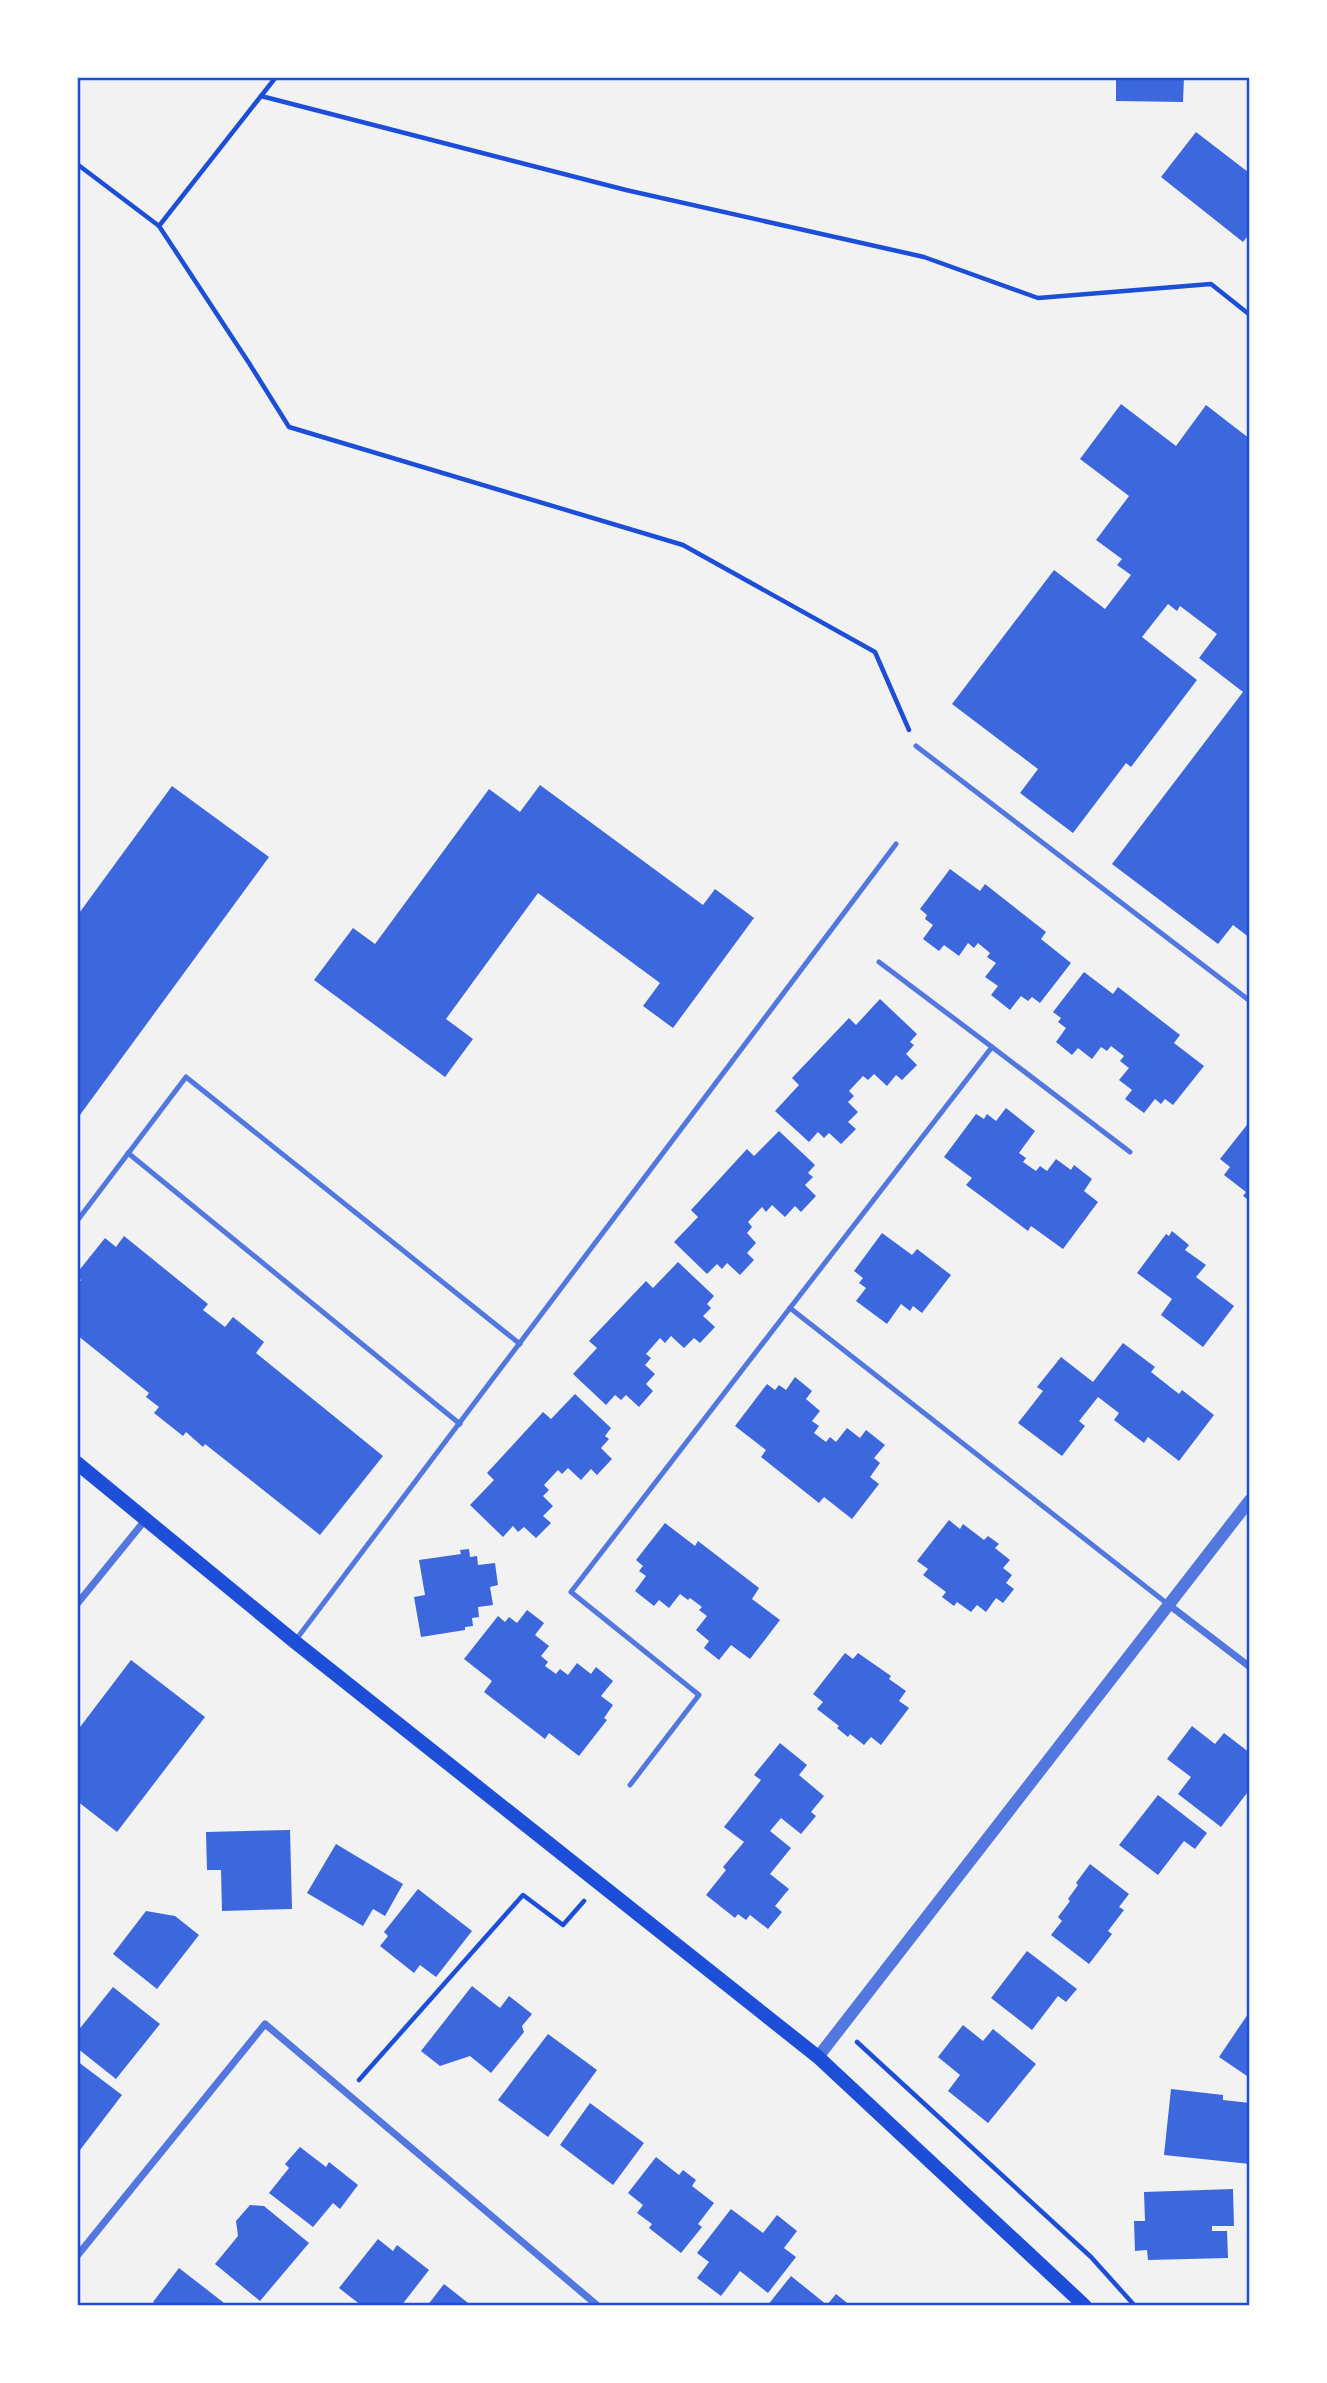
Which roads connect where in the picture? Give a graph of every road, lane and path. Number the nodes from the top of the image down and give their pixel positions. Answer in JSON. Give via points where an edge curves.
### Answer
{"nodes":[{"id":1,"x":276,"y":77,"type":"edge"},
{"id":2,"x":261,"y":96,"type":"junction"},
{"id":3,"x":77,"y":164,"type":"edge"},
{"id":4,"x":159,"y":226,"type":"junction"},
{"id":5,"x":1250,"y":315,"type":"edge"},
{"id":6,"x":916,"y":746,"type":"joint"},
{"id":7,"x":896,"y":844,"type":"dead end"},
{"id":8,"x":879,"y":962,"type":"dead end"},
{"id":9,"x":1250,"y":1001,"type":"edge"},
{"id":10,"x":992,"y":1048,"type":"junction"},
{"id":11,"x":128,"y":1153,"type":"junction"},
{"id":12,"x":1129,"y":1153,"type":"dead end"},
{"id":13,"x":77,"y":1221,"type":"edge"},
{"id":14,"x":790,"y":1308,"type":"junction"},
{"id":15,"x":520,"y":1344,"type":"junction"},
{"id":16,"x":460,"y":1424,"type":"junction"},
{"id":17,"x":77,"y":1463,"type":"edge"},
{"id":18,"x":1250,"y":1500,"type":"edge"},
{"id":19,"x":146,"y":1519,"type":"junction"},
{"id":20,"x":77,"y":1604,"type":"edge"},
{"id":21,"x":1169,"y":1605,"type":"junction"},
{"id":22,"x":295,"y":1642,"type":"junction"},
{"id":23,"x":1250,"y":1667,"type":"edge"},
{"id":24,"x":630,"y":1786,"type":"dead end"},
{"id":25,"x":598,"y":1884,"type":"junction"},
{"id":26,"x":841,"y":2027,"type":"junction"},
{"id":27,"x":818,"y":2057,"type":"junction"},
{"id":28,"x":347,"y":2094,"type":"junction"},
{"id":29,"x":77,"y":2256,"type":"edge"},
{"id":30,"x":598,"y":2306,"type":"edge"},
{"id":31,"x":1085,"y":2306,"type":"edge"},
{"id":32,"x":1135,"y":2306,"type":"edge"}],
"edges":[{"from":1,"to":2,"type":"path"},
{"from":2,"to":4,"type":"path"},
{"from":2,"to":5,"type":"path","via":[[626,190],[924,257],[1038,298],[1211,284]]},
{"from":3,"to":4,"type":"path"},
{"from":4,"to":6,"type":"path","via":[[289,427],[683,545],[875,652]]},
{"from":6,"to":9,"type":"lane"},
{"from":7,"to":15,"type":"lane"},
{"from":8,"to":10,"type":"lane"},
{"from":10,"to":12,"type":"lane"},
{"from":10,"to":14,"type":"lane"},
{"from":11,"to":13,"type":"lane"},
{"from":11,"to":15,"type":"lane","via":[[186,1077]]},
{"from":11,"to":16,"type":"lane"},
{"from":14,"to":21,"type":"lane"},
{"from":14,"to":24,"type":"lane","via":[[571,1592],[699,1695]]},
{"from":15,"to":16,"type":"lane"},
{"from":16,"to":22,"type":"lane"},
{"from":17,"to":19,"type":"main road"},
{"from":18,"to":21,"type":"street"},
{"from":19,"to":20,"type":"street"},
{"from":19,"to":22,"type":"main road"},
{"from":21,"to":23,"type":"street"},
{"from":21,"to":26,"type":"street"},
{"from":22,"to":25,"type":"main road"},
{"from":25,"to":27,"type":"main road"},
{"from":25,"to":28,"type":"path","via":[[563,1926],[523,1895]]},
{"from":26,"to":27,"type":"street"},
{"from":26,"to":32,"type":"path","via":[[1091,2258]]},
{"from":27,"to":31,"type":"main road"},
{"from":28,"to":29,"type":"street","via":[[265,2024]]},
{"from":28,"to":30,"type":"street"}]}
